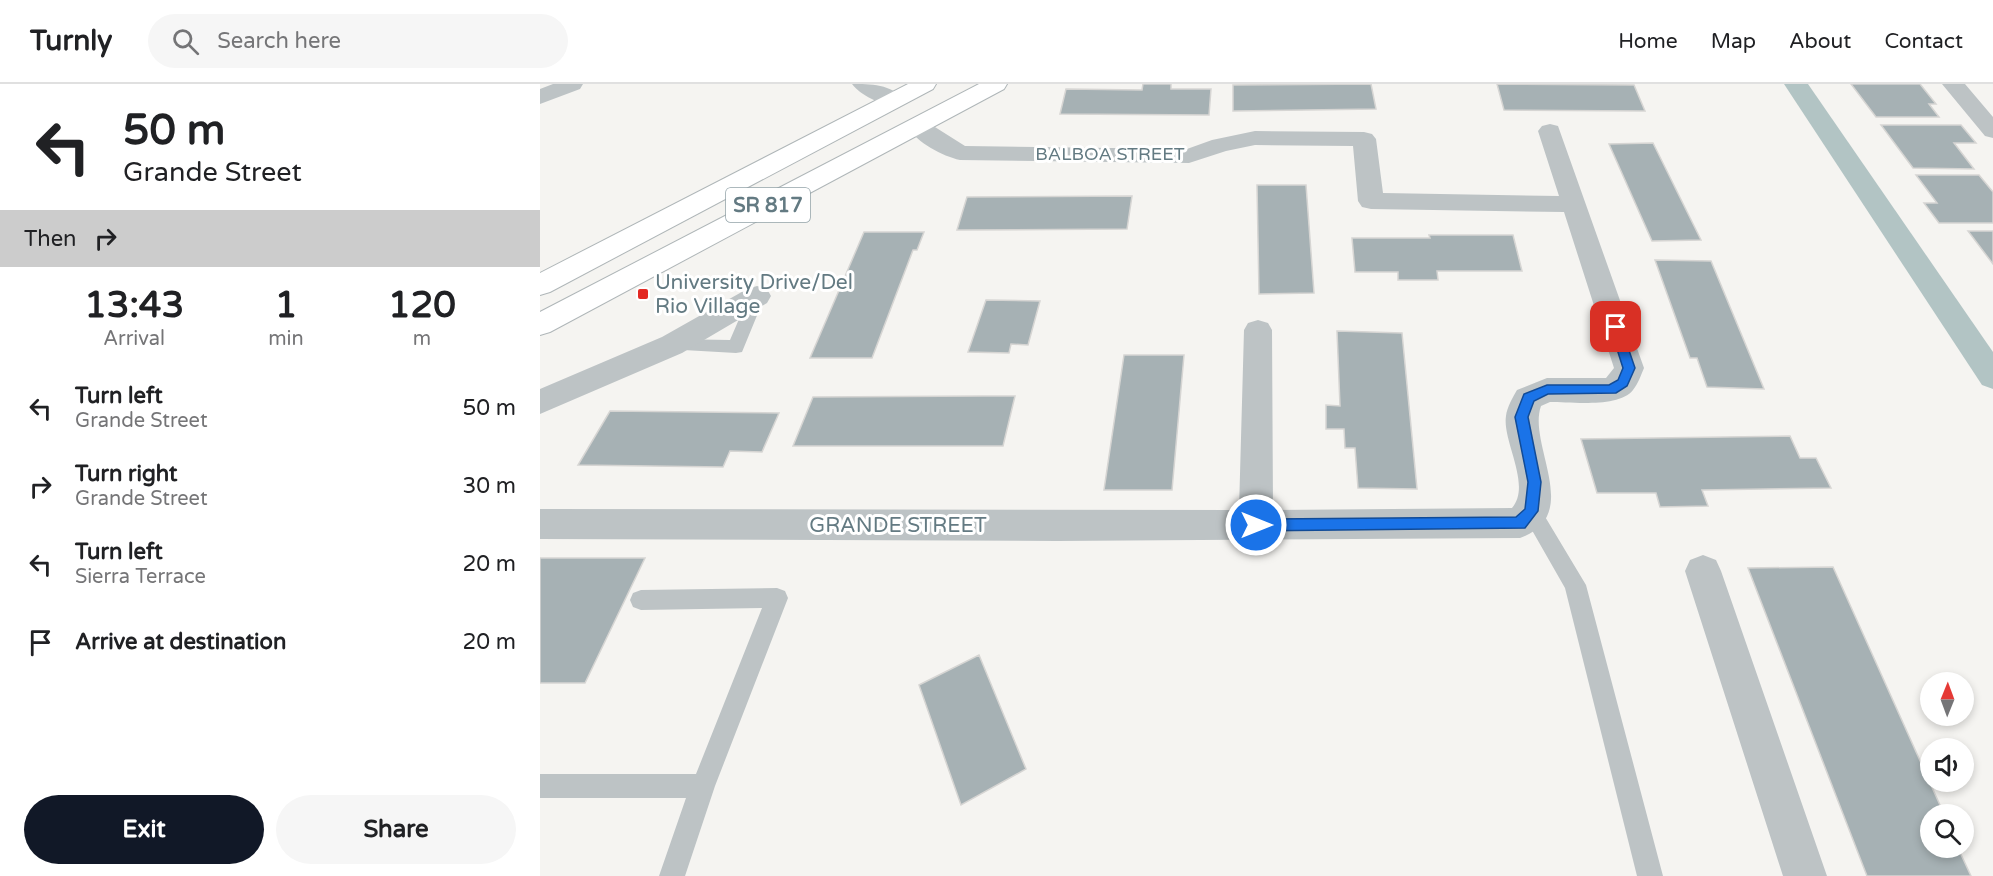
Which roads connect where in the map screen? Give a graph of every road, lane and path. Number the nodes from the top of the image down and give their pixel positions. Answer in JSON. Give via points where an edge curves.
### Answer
{"nodes":[{"id":1,"x":572,"y":84,"type":"edge"},
{"id":2,"x":863,"y":84,"type":"edge"},
{"id":3,"x":925,"y":84,"type":"edge"},
{"id":4,"x":996,"y":84,"type":"edge"},
{"id":5,"x":1953,"y":84,"type":"edge"},
{"id":6,"x":540,"y":97,"type":"edge"},
{"id":7,"x":893,"y":100,"type":"junction"},
{"id":8,"x":919,"y":127,"type":"junction"},
{"id":9,"x":1550,"y":131,"type":"dead end"},
{"id":10,"x":1993,"y":131,"type":"edge"},
{"id":11,"x":1575,"y":204,"type":"junction"},
{"id":12,"x":543,"y":287,"type":"edge"},
{"id":13,"x":757,"y":296,"type":"dead end"},
{"id":14,"x":540,"y":325,"type":"edge"},
{"id":15,"x":1258,"y":330,"type":"dead end"},
{"id":16,"x":540,"y":402,"type":"edge"},
{"id":17,"x":1531,"y":511,"type":"junction"},
{"id":18,"x":540,"y":524,"type":"edge"},
{"id":19,"x":1256,"y":525,"type":"junction"},
{"id":20,"x":1702,"y":571,"type":"dead end"},
{"id":21,"x":641,"y":600,"type":"dead end"},
{"id":22,"x":540,"y":786,"type":"edge"},
{"id":23,"x":703,"y":786,"type":"junction"},
{"id":24,"x":672,"y":876,"type":"edge"},
{"id":25,"x":1650,"y":876,"type":"edge"},
{"id":26,"x":1805,"y":876,"type":"edge"}],
"edges":[{"from":1,"to":6,"type":"street"},
{"from":2,"to":7,"type":"street"},
{"from":3,"to":7,"type":"main road","number":"SR 817"},
{"from":4,"to":8,"type":"main road","number":"SR 817"},
{"from":5,"to":10,"type":"street"},
{"from":7,"to":12,"type":"main road","number":"SR 817"},
{"from":8,"to":11,"type":"street","name":"BALBOA STREET","via":[[960,153],[1189,156],[1255,138],[1364,139],[1371,201]]},
{"from":8,"to":14,"type":"main road","number":"SR 817"},
{"from":9,"to":11,"type":"street"},
{"from":11,"to":17,"type":"street","via":[[1629,368],[1622,383],[1612,390],[1547,390],[1528,398],[1521,417],[1535,482]]},
{"from":13,"to":16,"type":"street","via":[[672,345]]},
{"from":15,"to":19,"type":"street"},
{"from":17,"to":19,"type":"street","name":"GRANDE STREET","via":[[1520,523]]},
{"from":17,"to":25,"type":"lane","via":[[1575,585]]},
{"from":18,"to":19,"type":"street","name":"GRANDE STREET"},
{"from":20,"to":26,"type":"street"},
{"from":21,"to":23,"type":"lane","via":[[777,598]]},
{"from":22,"to":23,"type":"lane"},
{"from":23,"to":24,"type":"lane"}]}
